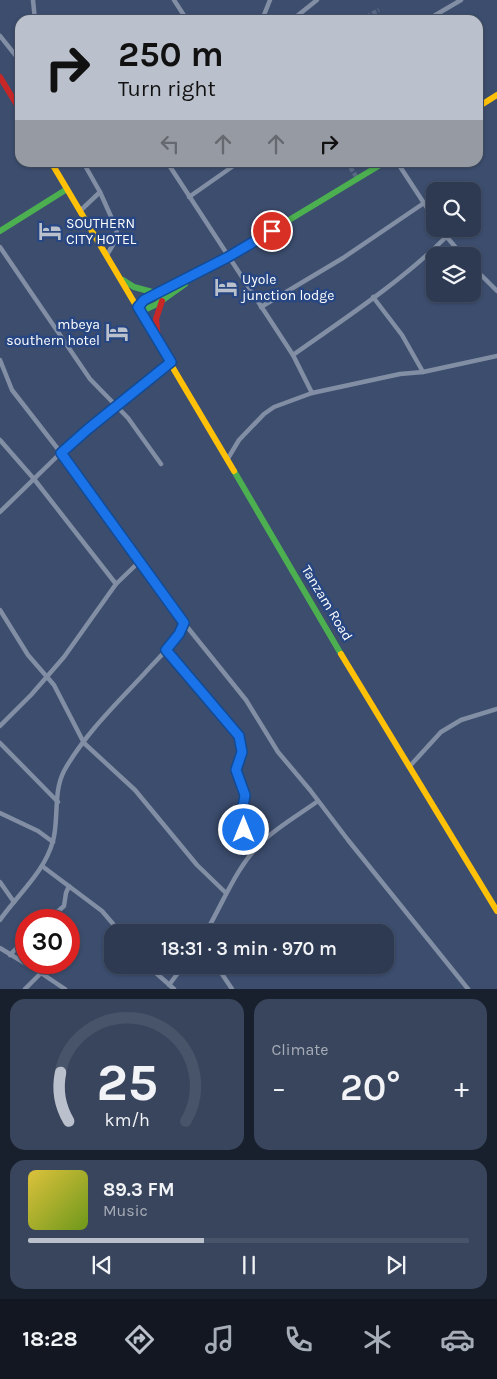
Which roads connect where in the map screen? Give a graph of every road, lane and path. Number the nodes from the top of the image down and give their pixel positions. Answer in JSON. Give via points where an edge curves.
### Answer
{"nodes":[{"id":1,"x":33,"y":0,"type":"edge"},
{"id":2,"x":174,"y":0,"type":"edge"},
{"id":3,"x":270,"y":0,"type":"edge"},
{"id":4,"x":317,"y":0,"type":"edge"},
{"id":5,"x":460,"y":0,"type":"edge"},
{"id":6,"x":34,"y":15,"type":"edge"},
{"id":7,"x":184,"y":15,"type":"edge"},
{"id":8,"x":264,"y":15,"type":"edge"},
{"id":9,"x":298,"y":15,"type":"edge"},
{"id":10,"x":435,"y":15,"type":"edge"},
{"id":11,"x":0,"y":36,"type":"edge"},
{"id":12,"x":15,"y":55,"type":"edge"},
{"id":13,"x":0,"y":76,"type":"edge"},
{"id":14,"x":497,"y":96,"type":"edge"},
{"id":15,"x":15,"y":102,"type":"edge"},
{"id":16,"x":483,"y":104,"type":"edge"},
{"id":17,"x":54,"y":167,"type":"edge"},
{"id":18,"x":86,"y":167,"type":"edge"},
{"id":19,"x":170,"y":167,"type":"edge"},
{"id":20,"x":232,"y":167,"type":"edge"},
{"id":21,"x":377,"y":167,"type":"edge"},
{"id":22,"x":400,"y":167,"type":"edge"},
{"id":23,"x":67,"y":189,"type":"junction"},
{"id":24,"x":100,"y":192,"type":"junction"},
{"id":25,"x":188,"y":197,"type":"junction"},
{"id":26,"x":424,"y":203,"type":"junction"},
{"id":27,"x":426,"y":206,"type":"edge"},
{"id":28,"x":80,"y":211,"type":"junction"},
{"id":29,"x":0,"y":231,"type":"edge"},
{"id":30,"x":446,"y":237,"type":"joint"},
{"id":31,"x":0,"y":247,"type":"edge"},
{"id":32,"x":455,"y":247,"type":"edge"},
{"id":33,"x":107,"y":255,"type":"junction"},
{"id":34,"x":228,"y":257,"type":"junction"},
{"id":35,"x":481,"y":275,"type":"edge"},
{"id":36,"x":120,"y":277,"type":"junction"},
{"id":37,"x":497,"y":291,"type":"edge"},
{"id":38,"x":162,"y":295,"type":"junction"},
{"id":39,"x":373,"y":297,"type":"junction"},
{"id":40,"x":261,"y":307,"type":"junction"},
{"id":41,"x":139,"y":310,"type":"junction"},
{"id":42,"x":159,"y":343,"type":"junction"},
{"id":43,"x":293,"y":355,"type":"junction"},
{"id":44,"x":497,"y":356,"type":"edge"},
{"id":45,"x":0,"y":360,"type":"edge"},
{"id":46,"x":171,"y":362,"type":"junction"},
{"id":47,"x":423,"y":372,"type":"junction"},
{"id":48,"x":312,"y":393,"type":"junction"},
{"id":49,"x":117,"y":406,"type":"junction"},
{"id":50,"x":0,"y":440,"type":"edge"},
{"id":51,"x":61,"y":453,"type":"junction"},
{"id":52,"x":227,"y":460,"type":"junction"},
{"id":53,"x":161,"y":464,"type":"dead end"},
{"id":54,"x":34,"y":479,"type":"junction"},
{"id":55,"x":0,"y":512,"type":"edge"},
{"id":56,"x":140,"y":560,"type":"junction"},
{"id":57,"x":116,"y":584,"type":"junction"},
{"id":58,"x":0,"y":610,"type":"edge"},
{"id":59,"x":184,"y":623,"type":"junction"},
{"id":60,"x":166,"y":650,"type":"junction"},
{"id":61,"x":47,"y":676,"type":"junction"},
{"id":62,"x":497,"y":709,"type":"edge"},
{"id":63,"x":0,"y":726,"type":"edge"},
{"id":64,"x":84,"y":743,"type":"junction"},
{"id":65,"x":0,"y":744,"type":"edge"},
{"id":66,"x":409,"y":767,"type":"junction"},
{"id":67,"x":318,"y":801,"type":"junction"},
{"id":68,"x":58,"y":802,"type":"junction"},
{"id":69,"x":0,"y":812,"type":"edge"},
{"id":70,"x":232,"y":816,"type":"dead end"},
{"id":71,"x":244,"y":830,"type":"junction"},
{"id":72,"x":53,"y":842,"type":"junction"},
{"id":73,"x":256,"y":848,"type":"junction"},
{"id":74,"x":42,"y":866,"type":"junction"},
{"id":75,"x":0,"y":882,"type":"edge"},
{"id":76,"x":69,"y":886,"type":"junction"},
{"id":77,"x":226,"y":893,"type":"junction"},
{"id":78,"x":14,"y":902,"type":"junction"},
{"id":79,"x":61,"y":909,"type":"edge"},
{"id":80,"x":497,"y":911,"type":"edge"},
{"id":81,"x":0,"y":920,"type":"edge"},
{"id":82,"x":113,"y":924,"type":"edge"},
{"id":83,"x":210,"y":924,"type":"edge"},
{"id":84,"x":0,"y":948,"type":"edge"},
{"id":85,"x":15,"y":950,"type":"edge"},
{"id":86,"x":10,"y":955,"type":"junction"},
{"id":87,"x":15,"y":958,"type":"edge"},
{"id":88,"x":39,"y":974,"type":"edge"},
{"id":89,"x":44,"y":974,"type":"edge"},
{"id":90,"x":157,"y":974,"type":"edge"},
{"id":91,"x":178,"y":974,"type":"edge"},
{"id":92,"x":222,"y":974,"type":"edge"},
{"id":93,"x":170,"y":985,"type":"junction"},
{"id":94,"x":25,"y":989,"type":"edge"},
{"id":95,"x":65,"y":989,"type":"edge"},
{"id":96,"x":174,"y":989,"type":"edge"},
{"id":97,"x":232,"y":989,"type":"edge"},
{"id":98,"x":468,"y":989,"type":"edge"}],
"edges":[{"from":1,"to":6,"type":"street"},
{"from":2,"to":7,"type":"street"},
{"from":3,"to":8,"type":"street"},
{"from":4,"to":9,"type":"street"},
{"from":5,"to":10,"type":"street"},
{"from":11,"to":12,"type":"street"},
{"from":13,"to":15,"type":"main road"},
{"from":14,"to":16,"type":"main road"},
{"from":17,"to":23,"type":"main road","name":"Tanzam Road"},
{"from":18,"to":24,"type":"street"},
{"from":19,"to":25,"type":"street"},
{"from":20,"to":25,"type":"street"},
{"from":21,"to":34,"type":"main road"},
{"from":22,"to":26,"type":"street"},
{"from":23,"to":28,"type":"main road","name":"Tanzam Road"},
{"from":23,"to":29,"type":"main road"},
{"from":24,"to":28,"type":"street"},
{"from":24,"to":33,"type":"street","via":[[117,230]]},
{"from":25,"to":34,"type":"street"},
{"from":26,"to":27,"type":"street"},
{"from":26,"to":40,"type":"street","via":[[343,258]]},
{"from":28,"to":33,"type":"main road","name":"Tanzam Road"},
{"from":30,"to":32,"type":"street"},
{"from":30,"to":39,"type":"street"},
{"from":31,"to":49,"type":"street","via":[[90,379]]},
{"from":33,"to":36,"type":"main road","name":"Tanzam Road"},
{"from":34,"to":38,"type":"main road"},
{"from":34,"to":40,"type":"street"},
{"from":35,"to":37,"type":"street"},
{"from":36,"to":38,"type":"main road","via":[[134,287]]},
{"from":36,"to":41,"type":"main road","name":"Tanzam Road"},
{"from":38,"to":41,"type":"main road","via":[[151,308]]},
{"from":38,"to":41,"type":"main road","via":[[146,298]]},
{"from":38,"to":42,"type":"main road","via":[[155,321]]},
{"from":39,"to":43,"type":"street"},
{"from":39,"to":47,"type":"street","via":[[402,335]]},
{"from":40,"to":43,"type":"street"},
{"from":41,"to":42,"type":"main road","name":"Tanzam Road"},
{"from":42,"to":46,"type":"main road","name":"Tanzam Road"},
{"from":43,"to":48,"type":"street"},
{"from":44,"to":47,"type":"street"},
{"from":45,"to":51,"type":"street","via":[[12,390]]},
{"from":46,"to":49,"type":"street"},
{"from":46,"to":52,"type":"main road","name":"Tanzam Road"},
{"from":47,"to":48,"type":"street"},
{"from":48,"to":52,"type":"street","via":[[264,414],[239,440]]},
{"from":49,"to":51,"type":"street"},
{"from":49,"to":53,"type":"street"},
{"from":50,"to":54,"type":"street"},
{"from":51,"to":54,"type":"street"},
{"from":51,"to":56,"type":"street"},
{"from":52,"to":66,"type":"main road","name":"Tanzam Road"},
{"from":54,"to":55,"type":"street"},
{"from":54,"to":57,"type":"street"},
{"from":56,"to":57,"type":"street"},
{"from":56,"to":59,"type":"street"},
{"from":57,"to":61,"type":"street"},
{"from":58,"to":61,"type":"street","via":[[28,655]]},
{"from":59,"to":60,"type":"street"},
{"from":59,"to":67,"type":"street","via":[[246,700],[278,752]]},
{"from":60,"to":64,"type":"street"},
{"from":60,"to":71,"type":"street","via":[[240,739],[242,752],[236,767],[245,795]]},
{"from":61,"to":63,"type":"street"},
{"from":61,"to":64,"type":"street"},
{"from":62,"to":66,"type":"street","via":[[461,720],[441,732]]},
{"from":64,"to":68,"type":"street","via":[[64,770]]},
{"from":64,"to":77,"type":"street","via":[[135,790],[197,865]]},
{"from":65,"to":68,"type":"street"},
{"from":66,"to":80,"type":"main road","name":"Tanzam Road"},
{"from":67,"to":73,"type":"street"},
{"from":67,"to":98,"type":"street"},
{"from":68,"to":72,"type":"street"},
{"from":69,"to":72,"type":"street"},
{"from":70,"to":71,"type":"street"},
{"from":71,"to":73,"type":"street"},
{"from":72,"to":74,"type":"street"},
{"from":73,"to":77,"type":"street"},
{"from":74,"to":76,"type":"street"},
{"from":74,"to":78,"type":"street"},
{"from":75,"to":78,"type":"street"},
{"from":76,"to":79,"type":"street"},
{"from":76,"to":82,"type":"street","via":[[102,911]]},
{"from":77,"to":83,"type":"street"},
{"from":78,"to":81,"type":"street"},
{"from":84,"to":86,"type":"street"},
{"from":85,"to":86,"type":"street"},
{"from":86,"to":87,"type":"street"},
{"from":88,"to":94,"type":"street"},
{"from":89,"to":95,"type":"street"},
{"from":90,"to":93,"type":"street"},
{"from":91,"to":93,"type":"street"},
{"from":92,"to":97,"type":"street"},
{"from":93,"to":96,"type":"street"}]}
